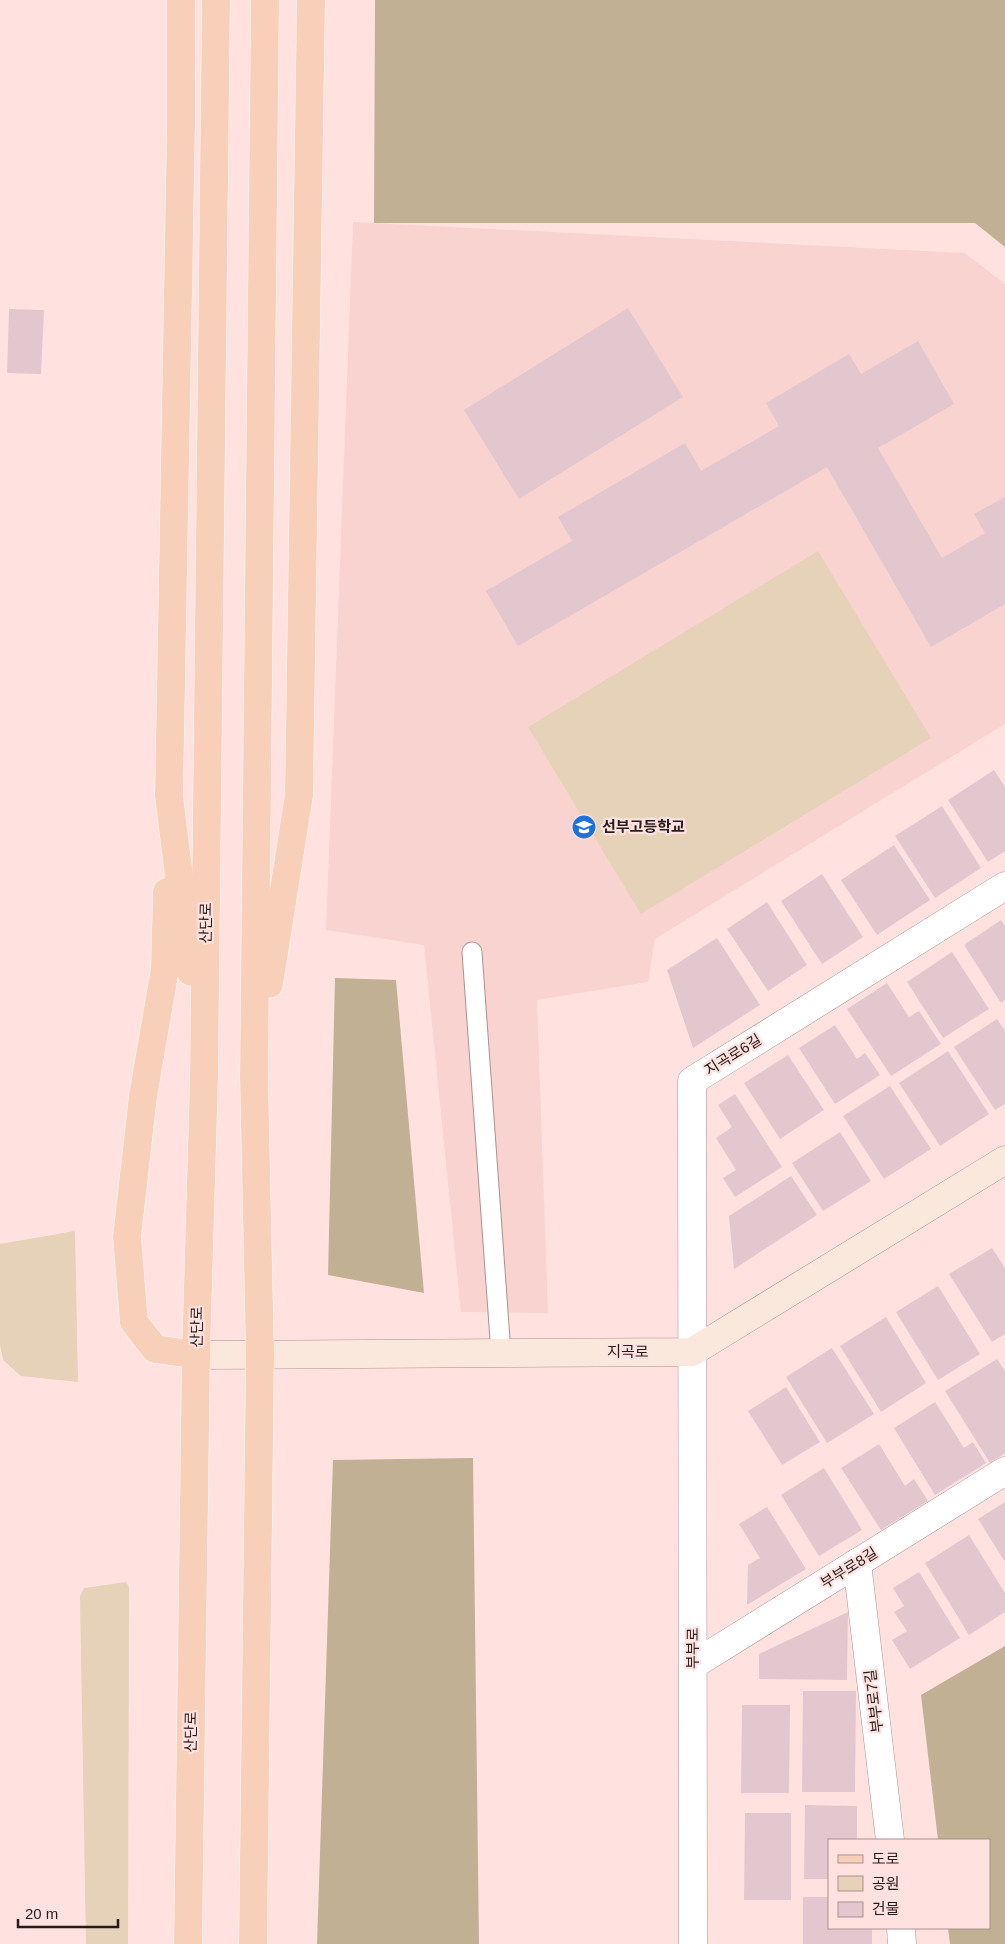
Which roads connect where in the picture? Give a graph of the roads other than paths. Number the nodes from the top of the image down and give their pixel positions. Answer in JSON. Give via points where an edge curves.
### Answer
{"nodes":[{"id":1,"x":181,"y":0,"type":"edge"},
{"id":2,"x":216,"y":0,"type":"edge"},
{"id":3,"x":264,"y":0,"type":"edge"},
{"id":4,"x":311,"y":0,"type":"edge"},
{"id":5,"x":169,"y":796,"type":"junction"},
{"id":6,"x":1005,"y":886,"type":"edge"},
{"id":7,"x":472,"y":952,"type":"dead end"},
{"id":8,"x":204,"y":1077,"type":"junction"},
{"id":9,"x":254,"y":1077,"type":"junction"},
{"id":10,"x":1005,"y":1160,"type":"edge"},
{"id":11,"x":692,"y":1352,"type":"junction"},
{"id":12,"x":501,"y":1353,"type":"junction"},
{"id":13,"x":260,"y":1354,"type":"junction"},
{"id":14,"x":196,"y":1355,"type":"junction"},
{"id":15,"x":1005,"y":1471,"type":"edge"},
{"id":16,"x":857,"y":1563,"type":"junction"},
{"id":17,"x":693,"y":1665,"type":"junction"},
{"id":18,"x":890,"y":1839,"type":"edge"},
{"id":19,"x":900,"y":1929,"type":"edge"},
{"id":20,"x":188,"y":1944,"type":"edge"},
{"id":21,"x":253,"y":1944,"type":"edge"},
{"id":22,"x":693,"y":1944,"type":"edge"},
{"id":23,"x":902,"y":1944,"type":"edge"}],
"edges":[{"from":1,"to":5,"type":"main road"},
{"from":2,"to":8,"type":"main road","name":"산단로"},
{"from":3,"to":9,"type":"main road"},
{"from":4,"to":9,"type":"main road","via":[[299,795]]},
{"from":5,"to":8,"type":"main road"},
{"from":5,"to":14,"type":"main road","via":[[165,969],[143,1096],[127,1236],[134,1322],[155,1349]]},
{"from":6,"to":11,"type":"street","name":"지곡로6길","via":[[692,1081]]},
{"from":7,"to":12,"type":"lane"},
{"from":8,"to":14,"type":"main road","name":"산단로"},
{"from":9,"to":13,"type":"main road"},
{"from":10,"to":11,"type":"main road"},
{"from":11,"to":12,"type":"main road","name":"지곡로"},
{"from":11,"to":17,"type":"street","name":"부부로"},
{"from":12,"to":13,"type":"main road","name":"지곡로"},
{"from":13,"to":14,"type":"main road","name":"지곡로"},
{"from":13,"to":21,"type":"main road"},
{"from":14,"to":20,"type":"main road","name":"산단로"},
{"from":15,"to":16,"type":"street","name":"부부로8길"},
{"from":16,"to":17,"type":"street","name":"부부로8길"},
{"from":16,"to":18,"type":"street","name":"부부로7길"},
{"from":17,"to":22,"type":"street","name":"부부로"},
{"from":19,"to":23,"type":"street"}]}
